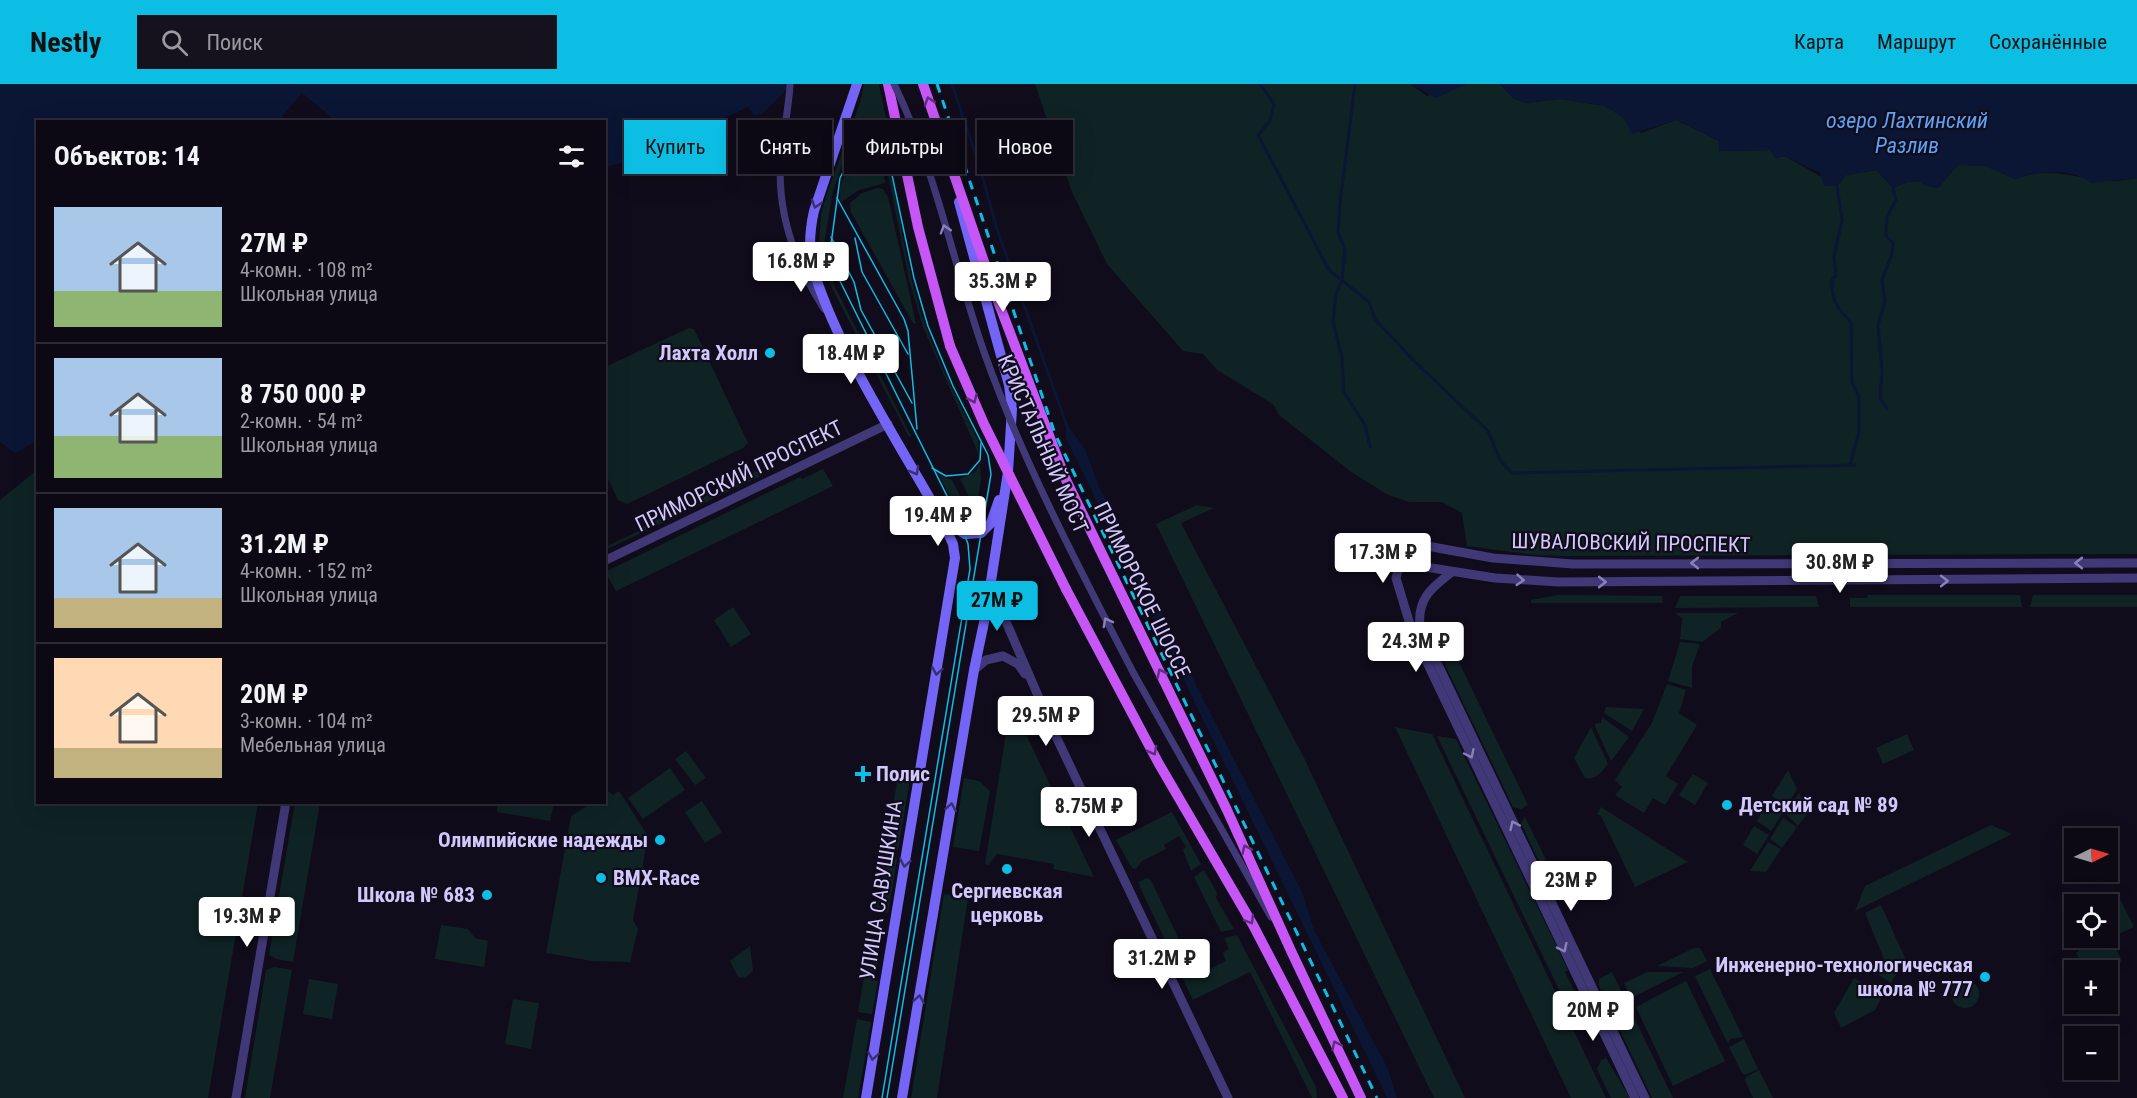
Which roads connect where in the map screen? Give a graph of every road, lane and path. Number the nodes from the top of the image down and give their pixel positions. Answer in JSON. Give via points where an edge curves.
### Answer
{"nodes":[{"id":1,"x":790,"y":84,"type":"edge"},
{"id":2,"x":857,"y":84,"type":"edge"},
{"id":3,"x":888,"y":84,"type":"edge"},
{"id":4,"x":894,"y":84,"type":"edge"},
{"id":5,"x":923,"y":84,"type":"edge"},
{"id":6,"x":936,"y":120,"type":"edge"},
{"id":7,"x":953,"y":174,"type":"edge"},
{"id":8,"x":954,"y":174,"type":"edge"},
{"id":9,"x":839,"y":333,"type":"junction"},
{"id":10,"x":888,"y":423,"type":"junction"},
{"id":11,"x":1008,"y":472,"type":"junction"},
{"id":12,"x":941,"y":518,"type":"junction"},
{"id":13,"x":606,"y":560,"type":"edge"},
{"id":14,"x":2137,"y":562,"type":"edge"},
{"id":15,"x":1398,"y":566,"type":"junction"},
{"id":16,"x":1452,"y":573,"type":"junction"},
{"id":17,"x":2137,"y":578,"type":"edge"},
{"id":18,"x":991,"y":587,"type":"junction"},
{"id":19,"x":974,"y":670,"type":"junction"},
{"id":20,"x":1034,"y":688,"type":"junction"},
{"id":21,"x":286,"y":804,"type":"edge"},
{"id":22,"x":1292,"y":953,"type":"junction"},
{"id":23,"x":236,"y":1098,"type":"edge"},
{"id":24,"x":866,"y":1098,"type":"edge"},
{"id":25,"x":902,"y":1098,"type":"edge"},
{"id":26,"x":1228,"y":1098,"type":"edge"},
{"id":27,"x":1342,"y":1098,"type":"edge"},
{"id":28,"x":1361,"y":1098,"type":"edge"},
{"id":29,"x":1635,"y":1098,"type":"edge"},
{"id":30,"x":1646,"y":1098,"type":"edge"}],
"edges":[{"from":1,"to":9,"type":"street","via":[[780,177],[789,239],[819,302]]},
{"from":2,"to":9,"type":"main road","name":"УЛИЦА САВУШКИНА","one_way":true,"via":[[810,227],[815,274]]},
{"from":3,"to":27,"type":"main road","one_way":true,"bridge":true,"via":[[918,227],[950,346],[984,424],[1066,589],[1253,925]]},
{"from":22,"to":4,"type":"street","name":"КРИСТАЛЬНЫЙ МОСТ","one_way":true,"bridge":true,"via":[[1134,674],[1006,412],[961,285],[916,131]]},
{"from":6,"to":5,"type":"main road","name":"ПРИМОРСКОЕ ШОССЕ","one_way":true},
{"from":7,"to":11,"type":"main road","via":[[1009,385],[1012,441]]},
{"from":22,"to":8,"type":"main road","name":"ПРИМОРСКОЕ ШОССЕ","one_way":true,"via":[[1227,810],[1066,480]]},
{"from":9,"to":10,"type":"main road","name":"УЛИЦА САВУШКИНА"},
{"from":10,"to":12,"type":"main road","name":"УЛИЦА САВУШКИНА","one_way":true},
{"from":10,"to":13,"type":"street","name":"ПРИМОРСКИЙ ПРОСПЕКТ"},
{"from":11,"to":12,"type":"main road","via":[[986,530],[965,534]]},
{"from":11,"to":18,"type":"main road"},
{"from":12,"to":24,"type":"main road","name":"УЛИЦА САВУШКИНА","one_way":true,"via":[[953,544],[954,572]]},
{"from":14,"to":15,"type":"street","name":"ШУВАЛОВСКИЙ ПРОСПЕКТ","one_way":true,"via":[[1573,564],[1493,558],[1427,546],[1402,556]]},
{"from":15,"to":16,"type":"street","name":"ШУВАЛОВСКИЙ ПРОСПЕКТ"},
{"from":15,"to":29,"type":"street","one_way":true,"via":[[1398,589],[1412,631]]},
{"from":16,"to":17,"type":"street","name":"ШУВАЛОВСКИЙ ПРОСПЕКТ","one_way":true,"via":[[1558,582]]},
{"from":30,"to":16,"type":"street","one_way":true,"via":[[1420,627],[1420,605],[1428,591]]},
{"from":18,"to":19,"type":"main road"},
{"from":18,"to":20,"type":"street"},
{"from":19,"to":20,"type":"street","via":[[986,660],[1003,656],[1018,664]]},
{"from":25,"to":19,"type":"main road","one_way":true},
{"from":20,"to":26,"type":"street"},
{"from":21,"to":23,"type":"street"},
{"from":28,"to":22,"type":"main road","name":"ПРИМОРСКОЕ ШОССЕ","one_way":true}]}
